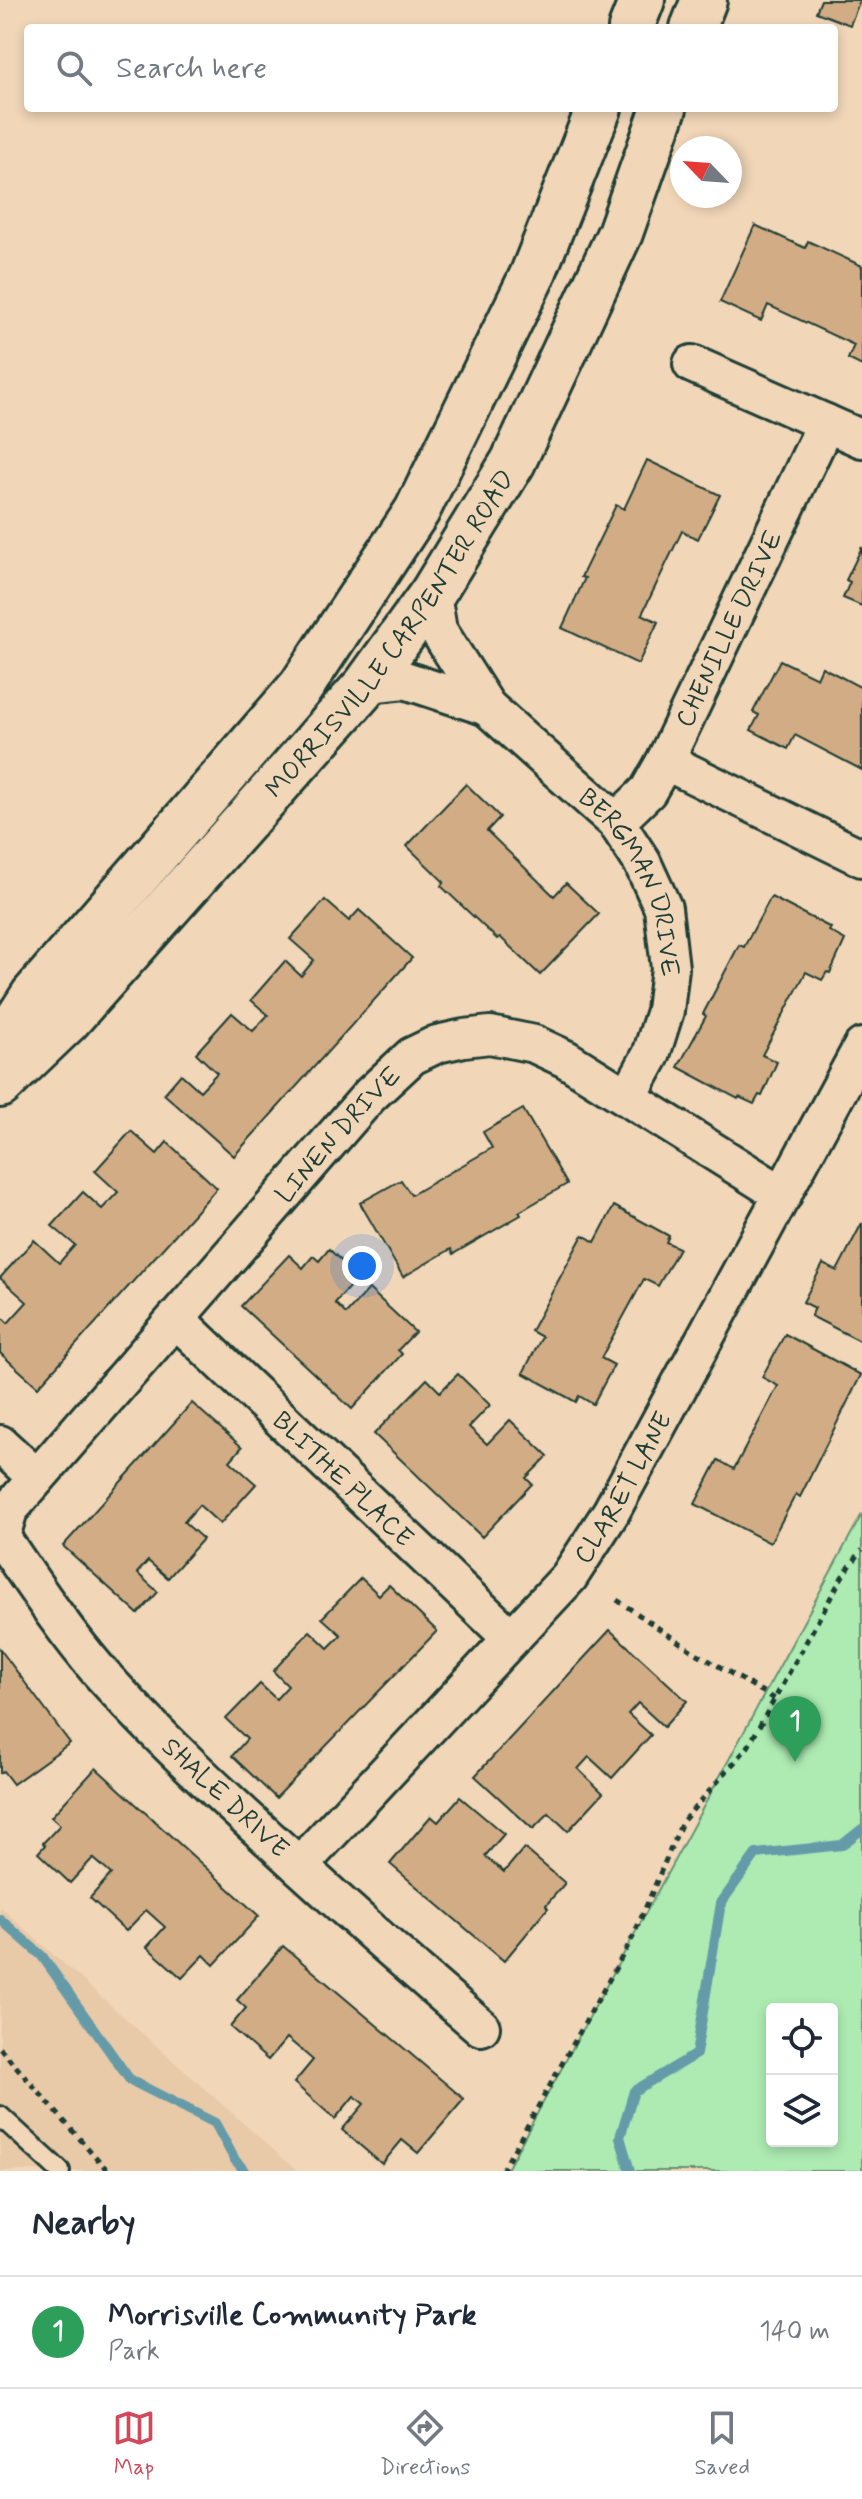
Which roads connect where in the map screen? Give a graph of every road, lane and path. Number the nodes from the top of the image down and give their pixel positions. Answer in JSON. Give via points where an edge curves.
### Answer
{"nodes":[{"id":1,"x":642,"y":0,"type":"edge"},
{"id":2,"x":704,"y":0,"type":"edge"},
{"id":3,"x":633,"y":24,"type":"edge"},
{"id":4,"x":695,"y":24,"type":"edge"},
{"id":5,"x":597,"y":112,"type":"edge"},
{"id":6,"x":663,"y":112,"type":"edge"},
{"id":7,"x":692,"y":364,"type":"dead end"},
{"id":8,"x":826,"y":423,"type":"junction"},
{"id":9,"x":862,"y":439,"type":"edge"},
{"id":10,"x":432,"y":594,"type":"junction"},
{"id":11,"x":367,"y":684,"type":"junction"},
{"id":12,"x":487,"y":707,"type":"junction"},
{"id":13,"x":665,"y":761,"type":"junction"},
{"id":14,"x":616,"y":822,"type":"junction"},
{"id":15,"x":862,"y":858,"type":"edge"},
{"id":16,"x":0,"y":1047,"type":"edge"},
{"id":17,"x":862,"y":1047,"type":"edge"},
{"id":18,"x":0,"y":1085,"type":"edge"},
{"id":19,"x":628,"y":1097,"type":"junction"},
{"id":20,"x":783,"y":1195,"type":"junction"},
{"id":21,"x":177,"y":1320,"type":"junction"},
{"id":22,"x":0,"y":1444,"type":"edge"},
{"id":23,"x":36,"y":1477,"type":"junction"},
{"id":24,"x":1,"y":1537,"type":"edge"},
{"id":25,"x":862,"y":1550,"type":"edge"},
{"id":26,"x":617,"y":1600,"type":"dead end"},
{"id":27,"x":511,"y":1638,"type":"junction"},
{"id":28,"x":775,"y":1699,"type":"junction"},
{"id":29,"x":299,"y":1866,"type":"junction"},
{"id":30,"x":481,"y":2027,"type":"dead end"},
{"id":31,"x":0,"y":2048,"type":"edge"},
{"id":32,"x":0,"y":2116,"type":"edge"},
{"id":33,"x":60,"y":2171,"type":"edge"},
{"id":34,"x":108,"y":2171,"type":"edge"},
{"id":35,"x":502,"y":2171,"type":"edge"}],
"edges":[{"from":1,"to":3,"type":"main road"},
{"from":2,"to":4,"type":"main road"},
{"from":5,"to":16,"type":"main road","name":"MORRISVILLE CARPENTER ROAD","via":[[532,276],[417,511],[301,687],[33,996]]},
{"from":6,"to":10,"type":"main road","name":"MORRISVILLE CARPENTER ROAD","via":[[620,233],[513,462]]},
{"from":7,"to":8,"type":"street"},
{"from":8,"to":9,"type":"street"},
{"from":8,"to":13,"type":"street","name":"CHENILLE DRIVE"},
{"from":10,"to":11,"type":"main road","name":"MORRISVILLE CARPENTER ROAD"},
{"from":10,"to":12,"type":"street","name":"BERGMAN DRIVE","via":[[438,630]]},
{"from":11,"to":12,"type":"street","name":"BERGMAN DRIVE","via":[[405,680]]},
{"from":11,"to":18,"type":"main road","name":"MORRISVILLE CARPENTER ROAD","via":[[67,1021]]},
{"from":12,"to":14,"type":"street","name":"BERGMAN DRIVE"},
{"from":13,"to":14,"type":"street","name":"CHENILLE DRIVE","via":[[648,791]]},
{"from":13,"to":15,"type":"street"},
{"from":14,"to":19,"type":"street","name":"BERGMAN DRIVE","via":[[663,908],[670,968],[665,1011],[651,1055]]},
{"from":17,"to":20,"type":"street","name":"CLARET LANE"},
{"from":19,"to":20,"type":"street","name":"LINEN DRIVE"},
{"from":19,"to":21,"type":"street","name":"LINEN DRIVE","via":[[534,1044],[490,1035],[437,1044],[412,1056],[370,1095]]},
{"from":20,"to":27,"type":"street","name":"CLARET LANE","via":[[611,1512],[569,1577]]},
{"from":21,"to":23,"type":"street","name":"LINEN DRIVE"},
{"from":21,"to":27,"type":"street","name":"BLITHE PLACE"},
{"from":22,"to":23,"type":"street"},
{"from":23,"to":24,"type":"street","name":"LINEN DRIVE","via":[[9,1510]]},
{"from":24,"to":29,"type":"street","name":"SHALE DRIVE","via":[[98,1670],[173,1749]]},
{"from":25,"to":28,"type":"path"},
{"from":26,"to":28,"type":"path"},
{"from":27,"to":29,"type":"street","name":"CLARET LANE"},
{"from":28,"to":35,"type":"path","via":[[748,1747],[682,1822],[633,1937]]},
{"from":29,"to":30,"type":"street","name":"SHALE DRIVE"},
{"from":31,"to":34,"type":"path"},
{"from":32,"to":33,"type":"lane"}]}
